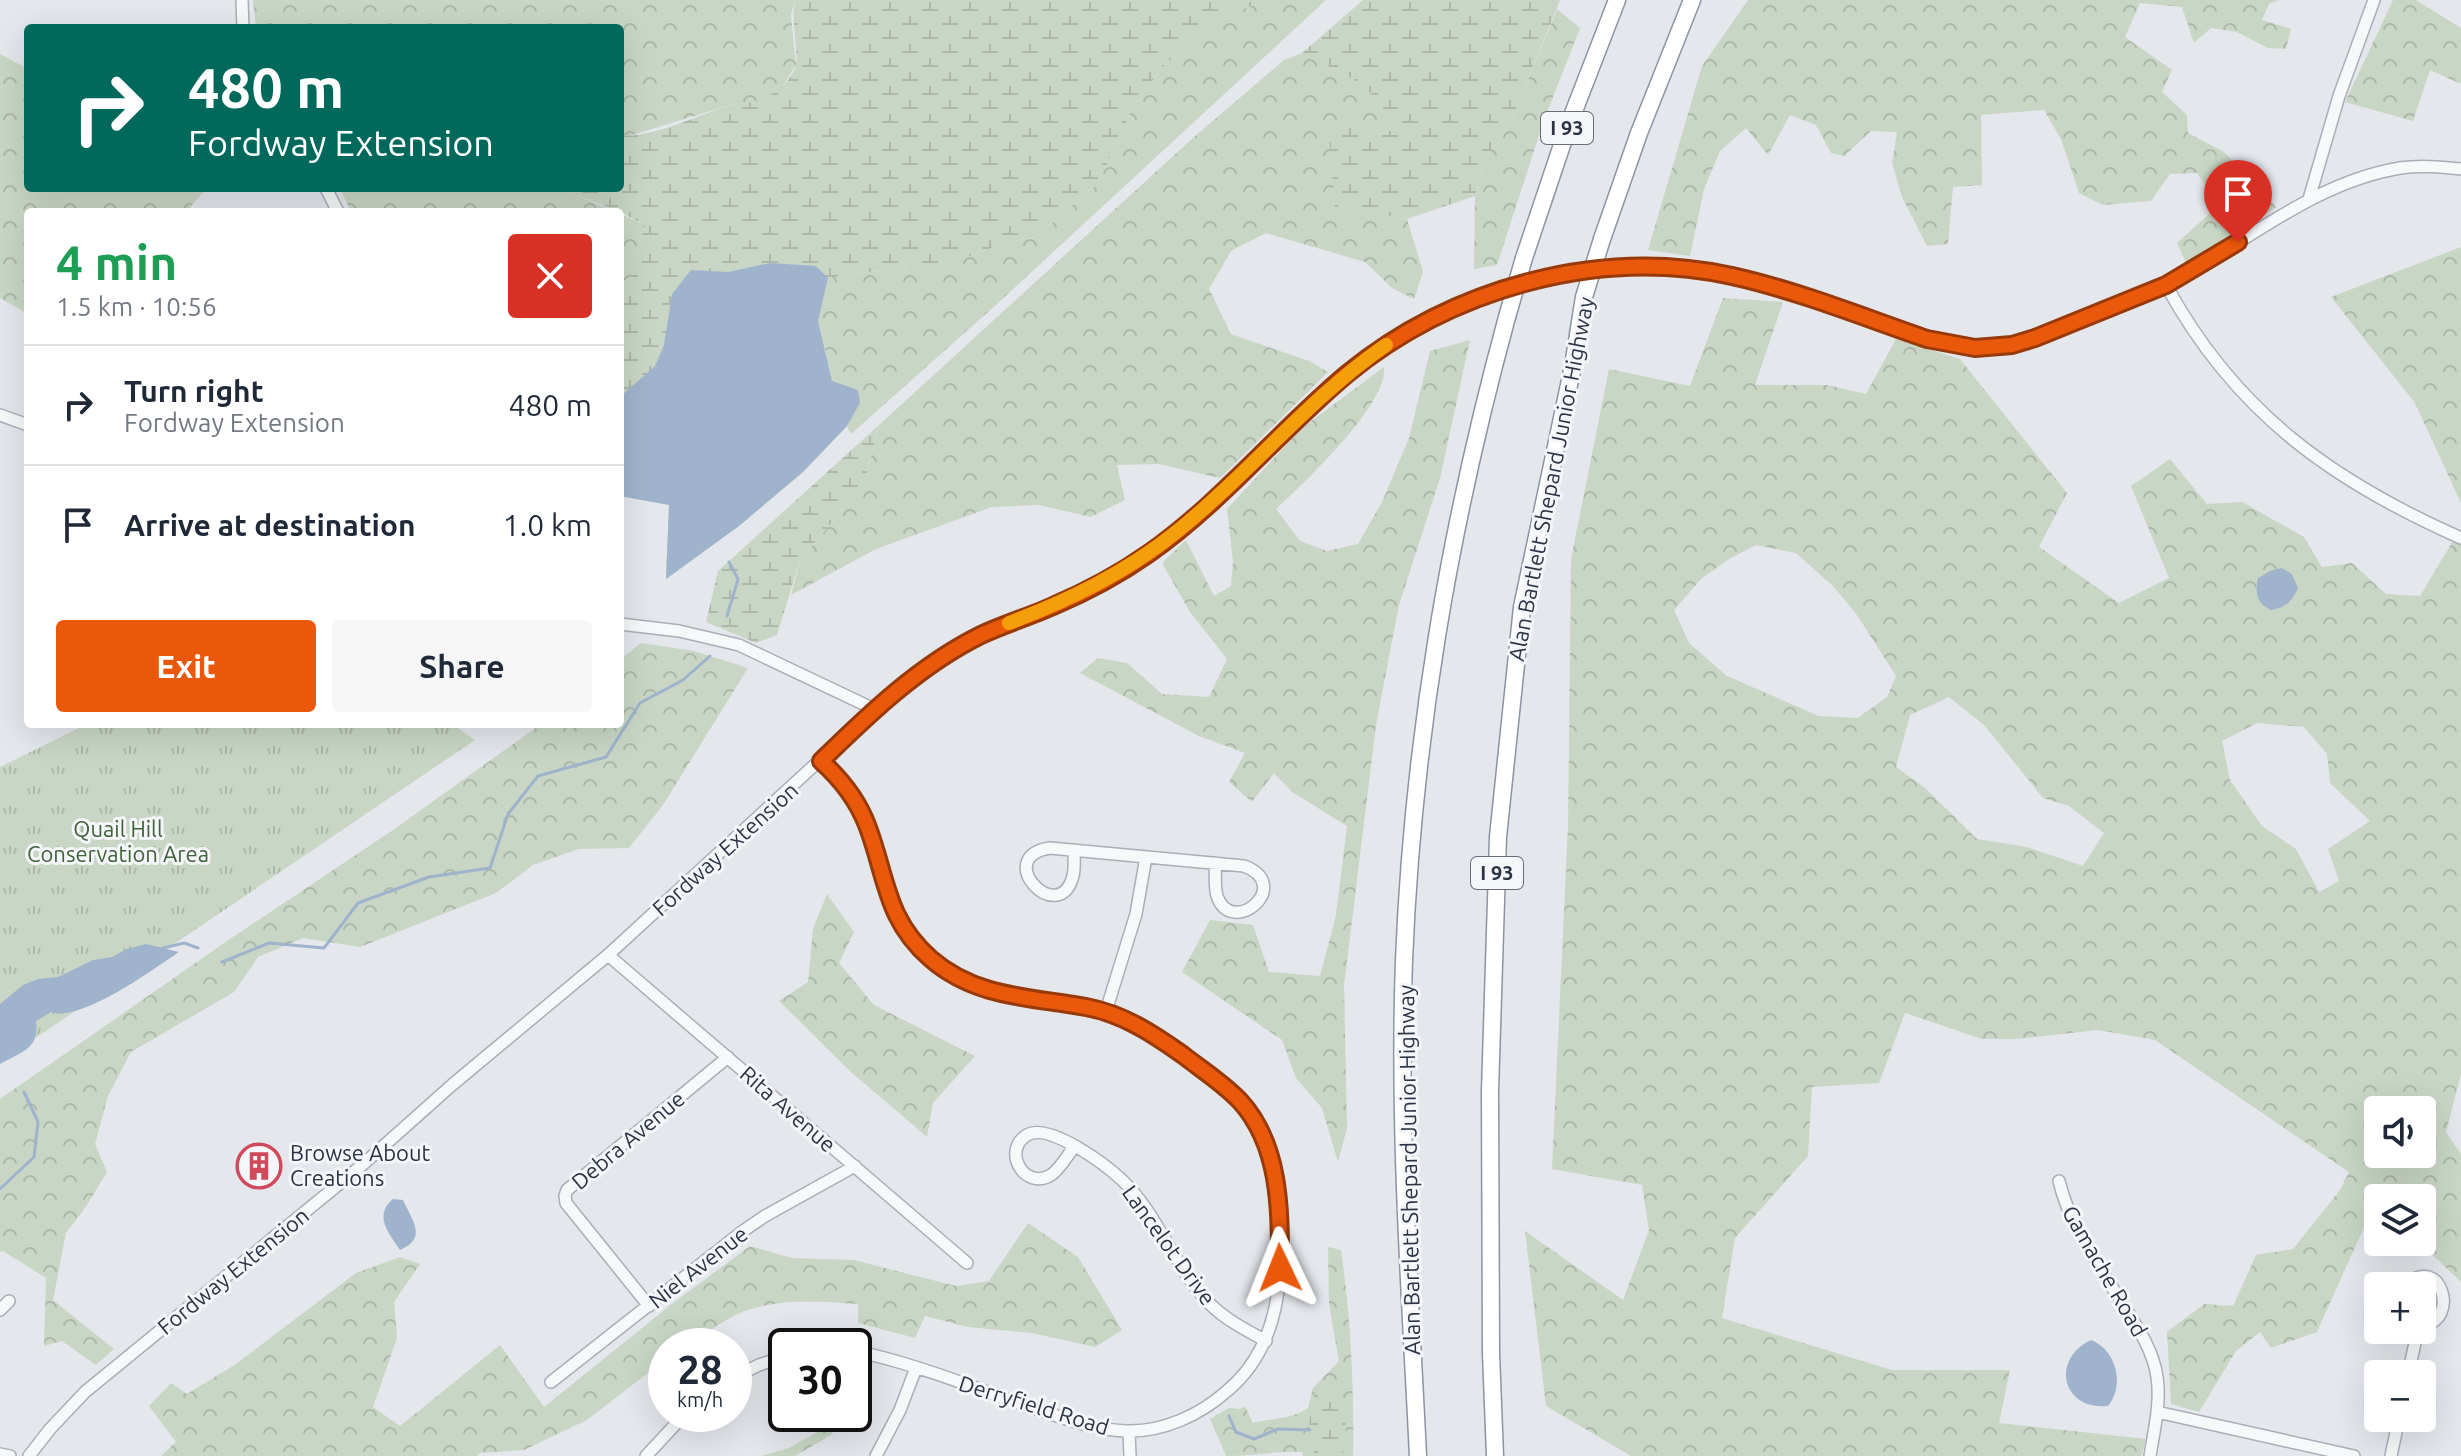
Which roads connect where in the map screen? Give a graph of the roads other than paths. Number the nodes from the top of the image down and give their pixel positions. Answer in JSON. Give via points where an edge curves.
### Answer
{"nodes":[{"id":1,"x":242,"y":0,"type":"edge"},
{"id":2,"x":1617,"y":0,"type":"edge"},
{"id":3,"x":1692,"y":0,"type":"edge"},
{"id":4,"x":2374,"y":0,"type":"edge"},
{"id":5,"x":243,"y":24,"type":"edge"},
{"id":6,"x":2461,"y":169,"type":"edge"},
{"id":7,"x":2309,"y":199,"type":"junction"},
{"id":8,"x":2166,"y":285,"type":"junction"},
{"id":9,"x":0,"y":415,"type":"edge"},
{"id":10,"x":24,"y":424,"type":"edge"},
{"id":11,"x":2461,"y":538,"type":"edge"},
{"id":12,"x":624,"y":624,"type":"edge"},
{"id":13,"x":876,"y":710,"type":"junction"},
{"id":14,"x":821,"y":761,"type":"junction"},
{"id":15,"x":1074,"y":850,"type":"junction"},
{"id":16,"x":1146,"y":857,"type":"junction"},
{"id":17,"x":1215,"y":863,"type":"junction"},
{"id":18,"x":608,"y":955,"type":"junction"},
{"id":19,"x":1106,"y":1011,"type":"junction"},
{"id":20,"x":728,"y":1057,"type":"junction"},
{"id":21,"x":1074,"y":1147,"type":"junction"},
{"id":22,"x":855,"y":1166,"type":"junction"},
{"id":23,"x":2059,"y":1181,"type":"dead end"},
{"id":24,"x":967,"y":1263,"type":"dead end"},
{"id":25,"x":2436,"y":1281,"type":"edge"},
{"id":26,"x":649,"y":1306,"type":"junction"},
{"id":27,"x":2436,"y":1321,"type":"edge"},
{"id":28,"x":1266,"y":1341,"type":"junction"},
{"id":29,"x":872,"y":1356,"type":"edge"},
{"id":30,"x":916,"y":1368,"type":"junction"},
{"id":31,"x":551,"y":1382,"type":"dead end"},
{"id":32,"x":2157,"y":1412,"type":"junction"},
{"id":33,"x":1129,"y":1431,"type":"junction"},
{"id":34,"x":668,"y":1432,"type":"edge"},
{"id":35,"x":2396,"y":1432,"type":"edge"},
{"id":36,"x":0,"y":1454,"type":"edge"},
{"id":37,"x":10,"y":1456,"type":"edge"},
{"id":38,"x":29,"y":1456,"type":"edge"},
{"id":39,"x":646,"y":1456,"type":"edge"},
{"id":40,"x":876,"y":1456,"type":"edge"},
{"id":41,"x":1130,"y":1456,"type":"edge"},
{"id":42,"x":1418,"y":1456,"type":"edge"},
{"id":43,"x":1495,"y":1456,"type":"edge"},
{"id":44,"x":2150,"y":1456,"type":"edge"},
{"id":45,"x":2354,"y":1456,"type":"edge"},
{"id":46,"x":2391,"y":1456,"type":"edge"}],
"edges":[{"from":1,"to":5,"type":"street"},
{"from":2,"to":42,"type":"highway","name":"Alan Bartlett Shepard Junior Highway","number":"I 93","bridge":true,"via":[[1569,124],[1507,317],[1452,544],[1427,694],[1404,961],[1403,1101]]},
{"from":3,"to":43,"type":"highway","name":"Alan Bartlett Shepard Junior Highway","number":"I 93","bridge":true,"via":[[1639,133],[1584,297],[1522,607],[1498,837],[1490,1091]]},
{"from":4,"to":7,"type":"street"},
{"from":6,"to":7,"type":"street","name":"Fordway Extension","via":[[2402,168]]},
{"from":7,"to":8,"type":"street","name":"Fordway Extension"},
{"from":8,"to":11,"type":"street","via":[[2205,347],[2288,437],[2348,480]]},
{"from":8,"to":13,"type":"street","name":"Fordway Extension","via":[[2035,338],[1975,348],[1927,339],[1753,281],[1692,270],[1599,270],[1500,290],[1442,313],[1369,357],[1149,553],[1085,591],[962,645]]},
{"from":9,"to":10,"type":"street"},
{"from":12,"to":13,"type":"street","via":[[739,645]]},
{"from":13,"to":14,"type":"street","name":"Fordway Extension"},
{"from":14,"to":18,"type":"street","name":"Fordway Extension"},
{"from":14,"to":19,"type":"street","name":"Derryfield Road","via":[[857,803],[894,911],[930,958],[949,973],[994,993]]},
{"from":15,"to":15,"type":"street","via":[[1037,852],[1027,870],[1034,888],[1048,894],[1066,888],[1073,875]]},
{"from":15,"to":16,"type":"street"},
{"from":16,"to":17,"type":"street"},
{"from":16,"to":19,"type":"street","via":[[1136,914]]},
{"from":17,"to":17,"type":"street","via":[[1222,904],[1240,912],[1255,907],[1262,893],[1258,874],[1244,866]]},
{"from":18,"to":20,"type":"street","name":"Rita Avenue"},
{"from":18,"to":38,"type":"street","name":"Fordway Extension","via":[[85,1392]]},
{"from":19,"to":28,"type":"street","name":"Derryfield Road","via":[[1147,1031],[1226,1087],[1251,1114],[1266,1142],[1276,1187],[1280,1268]]},
{"from":20,"to":22,"type":"street","name":"Rita Avenue"},
{"from":20,"to":26,"type":"street","name":"Debra Avenue","via":[[565,1196]]},
{"from":21,"to":21,"type":"street","name":"Lancelot Drive","via":[[1033,1133],[1018,1144],[1017,1164],[1026,1175],[1044,1178]]},
{"from":21,"to":28,"type":"street","name":"Lancelot Drive","via":[[1110,1170],[1139,1199],[1208,1302]]},
{"from":22,"to":24,"type":"street","name":"Rita Avenue"},
{"from":22,"to":26,"type":"street","name":"Niel Avenue","via":[[765,1216]]},
{"from":23,"to":32,"type":"street","name":"Gamache Road","via":[[2075,1227],[2151,1354]]},
{"from":25,"to":27,"type":"street","via":[[2448,1301]]},
{"from":26,"to":31,"type":"street","name":"Niel Avenue"},
{"from":28,"to":33,"type":"street","name":"Derryfield Road","via":[[1243,1376],[1208,1407],[1180,1420]]},
{"from":29,"to":30,"type":"street","name":"Derryfield Road"},
{"from":30,"to":33,"type":"street","name":"Derryfield Road","via":[[1076,1422]]},
{"from":30,"to":40,"type":"street"},
{"from":32,"to":44,"type":"street","name":"Gamache Road"},
{"from":32,"to":45,"type":"street"},
{"from":33,"to":41,"type":"street"},
{"from":34,"to":39,"type":"street"},
{"from":35,"to":46,"type":"street"},
{"from":36,"to":37,"type":"street"}]}
